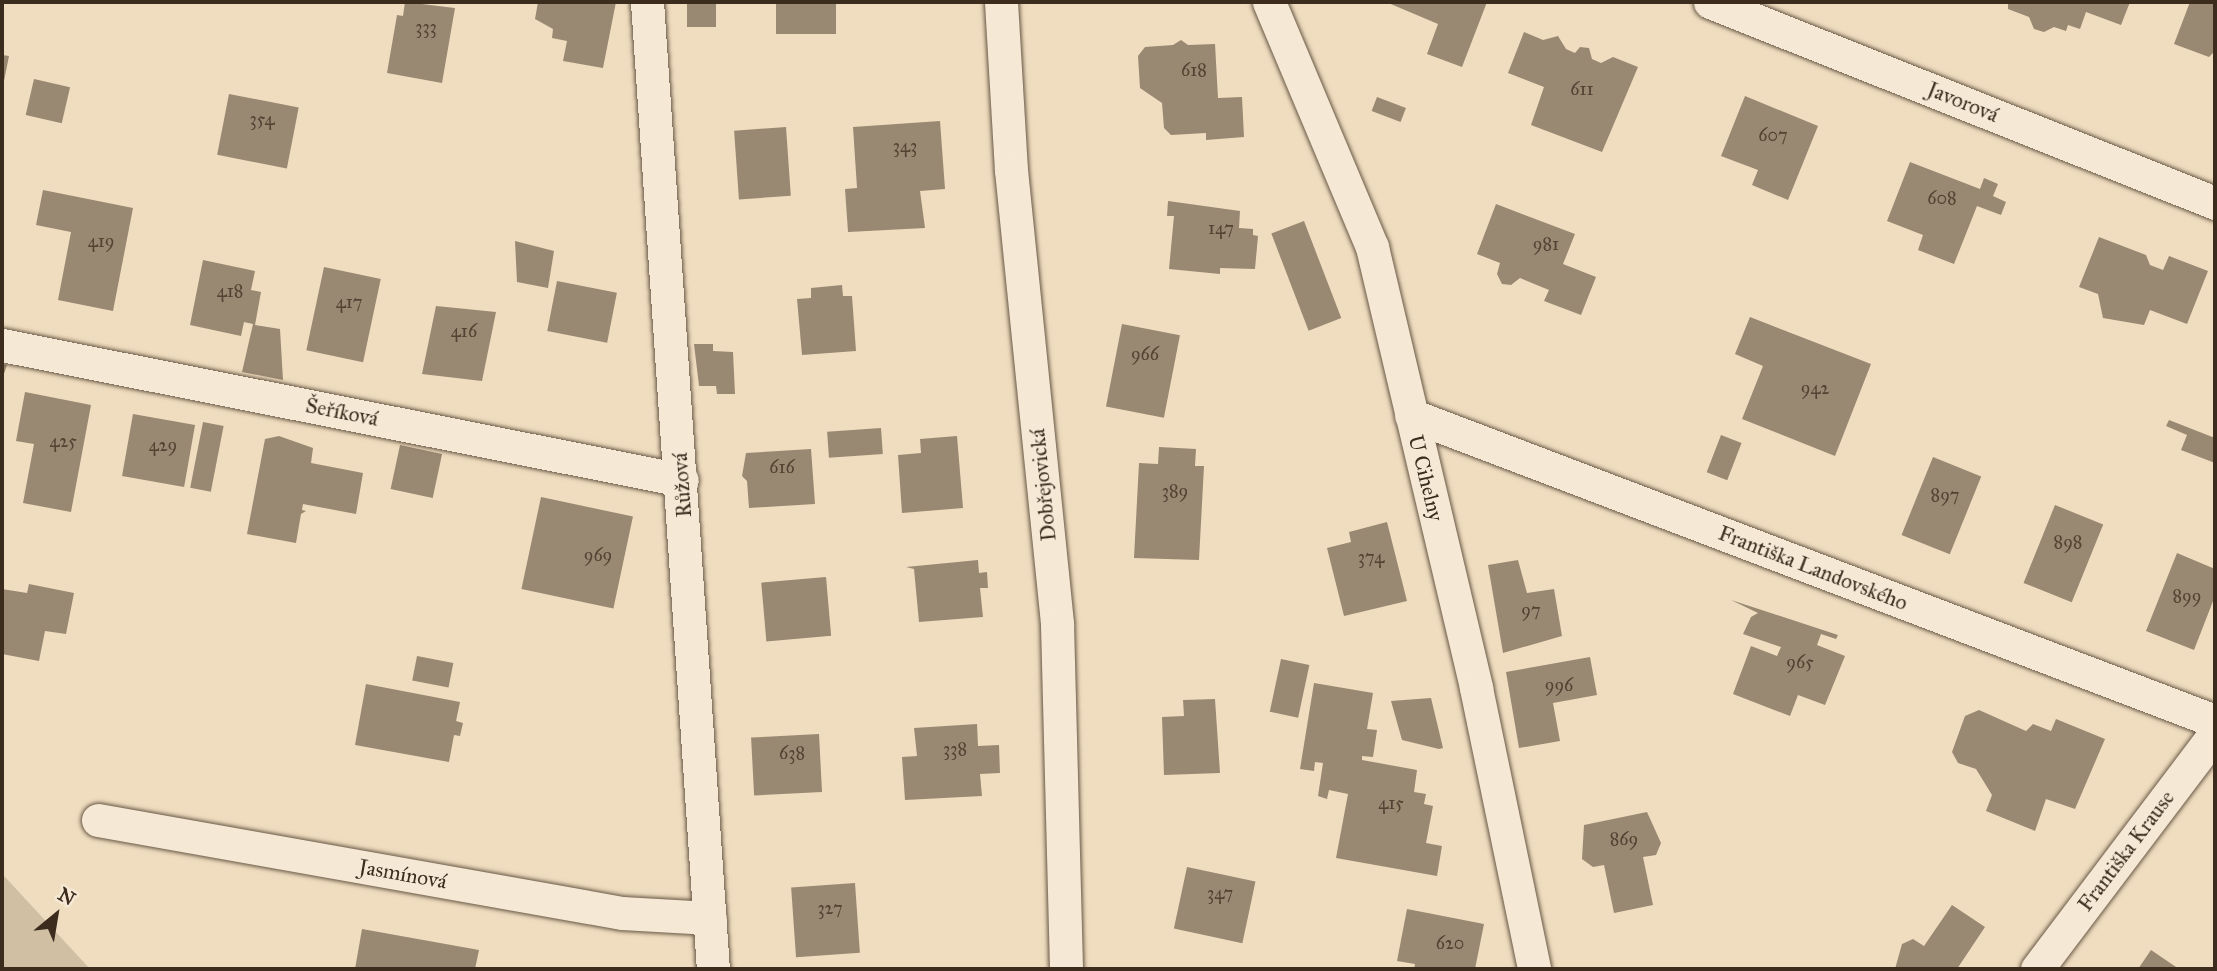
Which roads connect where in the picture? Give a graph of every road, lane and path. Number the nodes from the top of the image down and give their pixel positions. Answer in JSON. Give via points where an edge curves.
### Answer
{"nodes":[{"id":1,"x":647,"y":2,"type":"edge"},
{"id":2,"x":1001,"y":2,"type":"edge"},
{"id":3,"x":1269,"y":2,"type":"edge"},
{"id":4,"x":1710,"y":2,"type":"edge"},
{"id":5,"x":2215,"y":203,"type":"edge"},
{"id":6,"x":2,"y":345,"type":"edge"},
{"id":7,"x":1410,"y":415,"type":"junction"},
{"id":8,"x":682,"y":480,"type":"junction"},
{"id":9,"x":2215,"y":721,"type":"edge"},
{"id":10,"x":2215,"y":734,"type":"edge"},
{"id":11,"x":98,"y":820,"type":"dead end"},
{"id":12,"x":710,"y":918,"type":"junction"},
{"id":13,"x":713,"y":969,"type":"edge"},
{"id":14,"x":1066,"y":969,"type":"edge"},
{"id":15,"x":1534,"y":969,"type":"edge"},
{"id":16,"x":2038,"y":969,"type":"edge"}],
"edges":[{"from":1,"to":8,"type":"street","name":"Růžová"},
{"from":2,"to":14,"type":"street","name":"Dobřejovická","via":[[1011,170],[1057,624]]},
{"from":3,"to":7,"type":"street","name":"U Cihelny","via":[[1372,247]]},
{"from":4,"to":5,"type":"street","name":"Javorová"},
{"from":6,"to":8,"type":"street","name":"Šeříková"},
{"from":7,"to":9,"type":"street","name":"Františka Landovského"},
{"from":7,"to":15,"type":"street","name":"U Cihelny","via":[[1476,688]]},
{"from":8,"to":12,"type":"street","name":"Růžová"},
{"from":10,"to":16,"type":"street","name":"Františka Krause"},
{"from":11,"to":12,"type":"street","name":"Jasmínová","via":[[622,913]]},
{"from":12,"to":13,"type":"street","name":"Růžová"}]}
